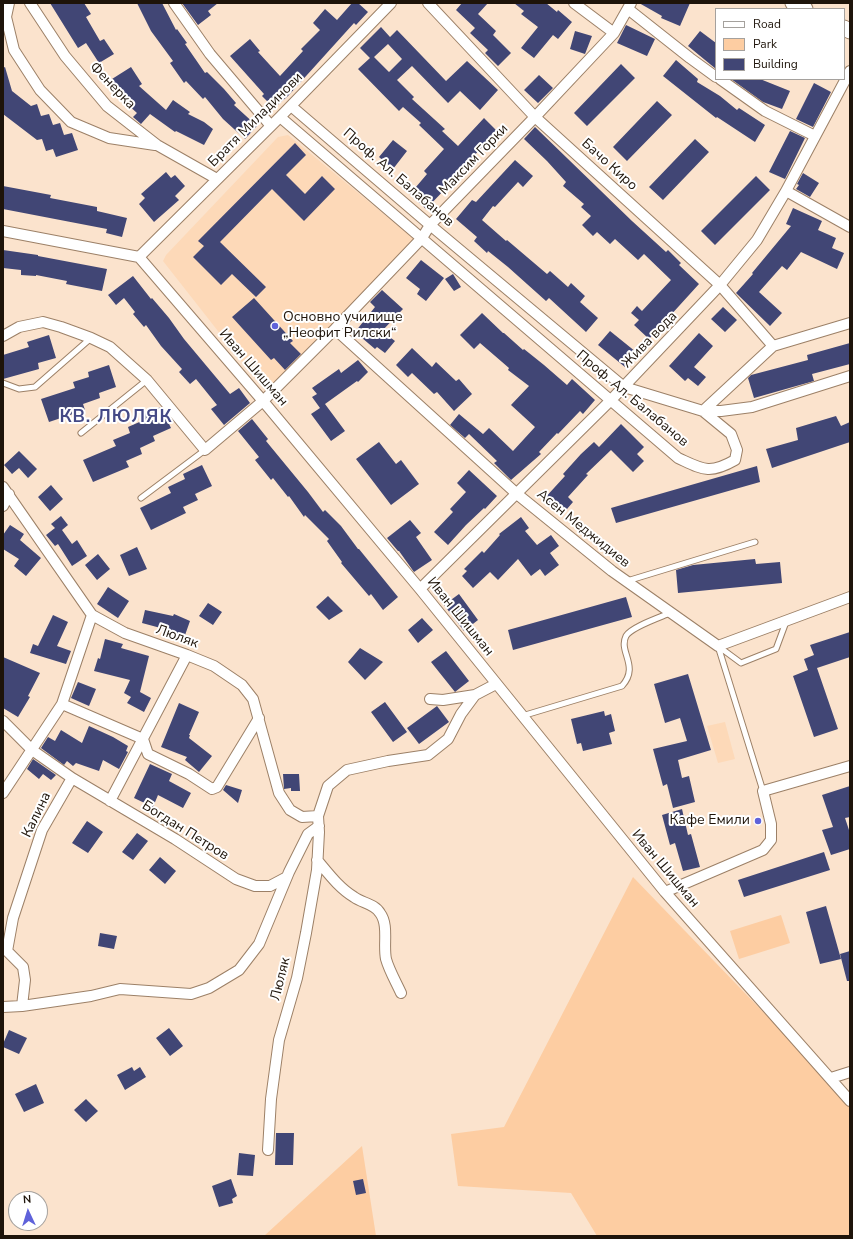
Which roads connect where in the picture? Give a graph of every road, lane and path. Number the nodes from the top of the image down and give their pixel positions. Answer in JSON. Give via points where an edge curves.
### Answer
{"nodes":[{"id":1,"x":9,"y":3,"type":"edge"},
{"id":2,"x":30,"y":3,"type":"edge"},
{"id":3,"x":174,"y":3,"type":"edge"},
{"id":4,"x":391,"y":3,"type":"edge"},
{"id":5,"x":428,"y":3,"type":"edge"},
{"id":6,"x":574,"y":3,"type":"edge"},
{"id":7,"x":793,"y":3,"type":"edge"},
{"id":8,"x":629,"y":6,"type":"edge"},
{"id":9,"x":803,"y":8,"type":"edge"},
{"id":10,"x":614,"y":33,"type":"junction"},
{"id":11,"x":850,"y":71,"type":"edge"},
{"id":12,"x":715,"y":75,"type":"edge"},
{"id":13,"x":721,"y":80,"type":"edge"},
{"id":14,"x":291,"y":106,"type":"junction"},
{"id":15,"x":280,"y":117,"type":"junction"},
{"id":16,"x":535,"y":117,"type":"junction"},
{"id":17,"x":271,"y":126,"type":"junction"},
{"id":18,"x":815,"y":136,"type":"junction"},
{"id":19,"x":157,"y":145,"type":"junction"},
{"id":20,"x":217,"y":179,"type":"junction"},
{"id":21,"x":786,"y":191,"type":"junction"},
{"id":22,"x":430,"y":225,"type":"junction"},
{"id":23,"x":850,"y":227,"type":"edge"},
{"id":24,"x":3,"y":231,"type":"edge"},
{"id":25,"x":422,"y":238,"type":"junction"},
{"id":26,"x":139,"y":257,"type":"junction"},
{"id":27,"x":720,"y":285,"type":"junction"},
{"id":28,"x":850,"y":323,"type":"edge"},
{"id":29,"x":335,"y":329,"type":"junction"},
{"id":30,"x":3,"y":336,"type":"edge"},
{"id":31,"x":91,"y":338,"type":"junction"},
{"id":32,"x":772,"y":346,"type":"junction"},
{"id":33,"x":850,"y":376,"type":"edge"},
{"id":34,"x":148,"y":380,"type":"junction"},
{"id":35,"x":3,"y":383,"type":"edge"},
{"id":36,"x":624,"y":387,"type":"junction"},
{"id":37,"x":610,"y":400,"type":"junction"},
{"id":38,"x":263,"y":401,"type":"junction"},
{"id":39,"x":703,"y":411,"type":"junction"},
{"id":40,"x":81,"y":433,"type":"dead end"},
{"id":41,"x":205,"y":450,"type":"junction"},
{"id":42,"x":6,"y":490,"type":"edge"},
{"id":43,"x":517,"y":494,"type":"junction"},
{"id":44,"x":141,"y":498,"type":"dead end"},
{"id":45,"x":3,"y":506,"type":"edge"},
{"id":46,"x":755,"y":542,"type":"dead end"},
{"id":47,"x":626,"y":582,"type":"junction"},
{"id":48,"x":420,"y":589,"type":"junction"},
{"id":49,"x":850,"y":597,"type":"edge"},
{"id":50,"x":670,"y":612,"type":"junction"},
{"id":51,"x":92,"y":615,"type":"junction"},
{"id":52,"x":786,"y":621,"type":"junction"},
{"id":53,"x":718,"y":646,"type":"junction"},
{"id":54,"x":187,"y":655,"type":"junction"},
{"id":55,"x":496,"y":684,"type":"junction"},
{"id":56,"x":475,"y":695,"type":"junction"},
{"id":57,"x":430,"y":699,"type":"dead end"},
{"id":58,"x":62,"y":704,"type":"junction"},
{"id":59,"x":522,"y":716,"type":"junction"},
{"id":60,"x":259,"y":718,"type":"junction"},
{"id":61,"x":3,"y":721,"type":"edge"},
{"id":62,"x":143,"y":739,"type":"junction"},
{"id":63,"x":32,"y":750,"type":"junction"},
{"id":64,"x":850,"y":766,"type":"edge"},
{"id":65,"x":72,"y":778,"type":"junction"},
{"id":66,"x":763,"y":791,"type":"junction"},
{"id":67,"x":3,"y":793,"type":"edge"},
{"id":68,"x":110,"y":801,"type":"junction"},
{"id":69,"x":318,"y":821,"type":"junction"},
{"id":70,"x":317,"y":860,"type":"junction"},
{"id":71,"x":287,"y":877,"type":"junction"},
{"id":72,"x":664,"y":892,"type":"junction"},
{"id":73,"x":5,"y":951,"type":"edge"},
{"id":74,"x":401,"y":993,"type":"dead end"},
{"id":75,"x":22,"y":1006,"type":"junction"},
{"id":76,"x":3,"y":1007,"type":"edge"},
{"id":77,"x":850,"y":1072,"type":"edge"},
{"id":78,"x":831,"y":1078,"type":"junction"},
{"id":79,"x":850,"y":1101,"type":"edge"},
{"id":80,"x":268,"y":1150,"type":"dead end"}],
"edges":[{"from":1,"to":19,"type":"street","via":[[6,17],[14,50],[40,90],[71,122],[109,138]]},
{"from":2,"to":19,"type":"street","name":"Фенерка","via":[[65,56],[107,106]]},
{"from":3,"to":17,"type":"street","via":[[210,54]]},
{"from":4,"to":14,"type":"street","name":"Братя Миладинови"},
{"from":5,"to":16,"type":"street","name":"Бачо Киро"},
{"from":6,"to":10,"type":"street"},
{"from":7,"to":9,"type":"street"},
{"from":8,"to":10,"type":"street","name":"Максим Горки"},
{"from":8,"to":12,"type":"street","via":[[690,58]]},
{"from":10,"to":16,"type":"street","name":"Максим Горки"},
{"from":11,"to":18,"type":"street","name":"Жива вода"},
{"from":13,"to":18,"type":"street","via":[[765,111]]},
{"from":14,"to":15,"type":"street","name":"Братя Миладинови"},
{"from":14,"to":22,"type":"street","name":"Проф. Ал. Балабанов"},
{"from":15,"to":17,"type":"street","name":"Братя Миладинови"},
{"from":15,"to":25,"type":"street","name":"Проф. Ал. Балабанов"},
{"from":16,"to":22,"type":"street","name":"Максим Горки"},
{"from":16,"to":27,"type":"street","name":"Бачо Киро"},
{"from":17,"to":20,"type":"street","name":"Братя Миладинови"},
{"from":18,"to":21,"type":"street","name":"Жива вода"},
{"from":19,"to":20,"type":"street","name":"Фенерка"},
{"from":20,"to":26,"type":"street","name":"Братя Миладинови"},
{"from":21,"to":23,"type":"street"},
{"from":21,"to":27,"type":"street","name":"Жива вода","via":[[757,240]]},
{"from":22,"to":25,"type":"street","name":"Максим Горки"},
{"from":22,"to":36,"type":"street","name":"Проф. Ал. Балабанов"},
{"from":24,"to":26,"type":"street"},
{"from":25,"to":29,"type":"street","name":"Максим Горки"},
{"from":25,"to":37,"type":"street","name":"Проф. Ал. Балабанов"},
{"from":26,"to":38,"type":"street","name":"Иван Шишман"},
{"from":27,"to":32,"type":"street","name":"Бачо Киро"},
{"from":27,"to":36,"type":"street","name":"Жива вода"},
{"from":28,"to":32,"type":"street"},
{"from":29,"to":38,"type":"street","name":"Максим Горки"},
{"from":29,"to":43,"type":"street","name":"Асен Меджидиев"},
{"from":30,"to":31,"type":"street","via":[[19,327],[43,322]]},
{"from":31,"to":34,"type":"street","via":[[110,347]]},
{"from":31,"to":35,"type":"lane","via":[[35,388],[19,389]]},
{"from":32,"to":39,"type":"street"},
{"from":33,"to":39,"type":"street","via":[[752,407],[721,412]]},
{"from":34,"to":40,"type":"lane"},
{"from":34,"to":41,"type":"street"},
{"from":36,"to":37,"type":"street","name":"Жива вода"},
{"from":36,"to":39,"type":"street","name":"Проф. Ал. Балабанов"},
{"from":37,"to":39,"type":"street","name":"Проф. Ал. Балабанов","via":[[678,458],[703,470],[723,467],[735,460],[737,450],[731,434]]},
{"from":37,"to":43,"type":"street","name":"Жива вода"},
{"from":38,"to":41,"type":"street","name":"Максим Горки"},
{"from":38,"to":48,"type":"street","name":"Иван Шишман"},
{"from":41,"to":44,"type":"lane"},
{"from":42,"to":45,"type":"street"},
{"from":42,"to":51,"type":"street","name":"Люляк"},
{"from":43,"to":47,"type":"street","name":"Асен Меджидиев"},
{"from":43,"to":48,"type":"street","name":"Жива вода"},
{"from":46,"to":47,"type":"lane"},
{"from":47,"to":50,"type":"street","name":"Асен Меджидиев"},
{"from":48,"to":55,"type":"street","name":"Иван Шишман"},
{"from":49,"to":52,"type":"street"},
{"from":50,"to":53,"type":"street","name":"Асен Меджидиев"},
{"from":50,"to":59,"type":"lane","via":[[627,635],[624,644],[630,672],[622,686]]},
{"from":51,"to":54,"type":"street","name":"Люляк","via":[[125,633]]},
{"from":51,"to":58,"type":"street"},
{"from":52,"to":53,"type":"street"},
{"from":52,"to":53,"type":"lane","via":[[776,649],[741,663]]},
{"from":53,"to":66,"type":"lane"},
{"from":54,"to":60,"type":"street","name":"Люляк","via":[[214,666],[242,685],[253,700]]},
{"from":54,"to":62,"type":"street"},
{"from":55,"to":56,"type":"street","name":"Люляк"},
{"from":55,"to":59,"type":"street","name":"Иван Шишман"},
{"from":56,"to":57,"type":"street","via":[[443,700]]},
{"from":56,"to":69,"type":"street","name":"Люляк","via":[[448,739],[428,754],[346,770],[328,786]]},
{"from":58,"to":62,"type":"street"},
{"from":58,"to":63,"type":"street"},
{"from":59,"to":72,"type":"street","name":"Иван Шишман"},
{"from":60,"to":62,"type":"street","via":[[217,787],[212,789],[189,774],[148,754]]},
{"from":60,"to":69,"type":"street","name":"Люляк","via":[[279,793],[290,810],[302,817]]},
{"from":61,"to":63,"type":"street"},
{"from":62,"to":68,"type":"street"},
{"from":63,"to":65,"type":"street"},
{"from":63,"to":67,"type":"street"},
{"from":64,"to":66,"type":"street"},
{"from":65,"to":68,"type":"street","name":"Богдан Петров"},
{"from":65,"to":73,"type":"street","name":"Калина","via":[[42,830]]},
{"from":66,"to":72,"type":"street","via":[[771,824],[771,840],[764,850]]},
{"from":68,"to":71,"type":"street","name":"Богдан Петров","via":[[175,839],[236,880],[255,886],[270,886]]},
{"from":69,"to":70,"type":"street","name":"Люляк"},
{"from":69,"to":71,"type":"street","via":[[308,834]]},
{"from":70,"to":74,"type":"street","via":[[343,889],[380,912],[384,925],[386,958]]},
{"from":70,"to":80,"type":"street","name":"Люляк","via":[[298,970],[279,1040]]},
{"from":71,"to":75,"type":"street","via":[[258,944],[239,970],[209,988],[191,994],[120,989]]},
{"from":72,"to":78,"type":"street","name":"Иван Шишман"},
{"from":73,"to":75,"type":"street","via":[[23,968],[25,980]]},
{"from":75,"to":76,"type":"street"},
{"from":77,"to":78,"type":"street"},
{"from":78,"to":79,"type":"street","name":"Иван Шишман"}]}
